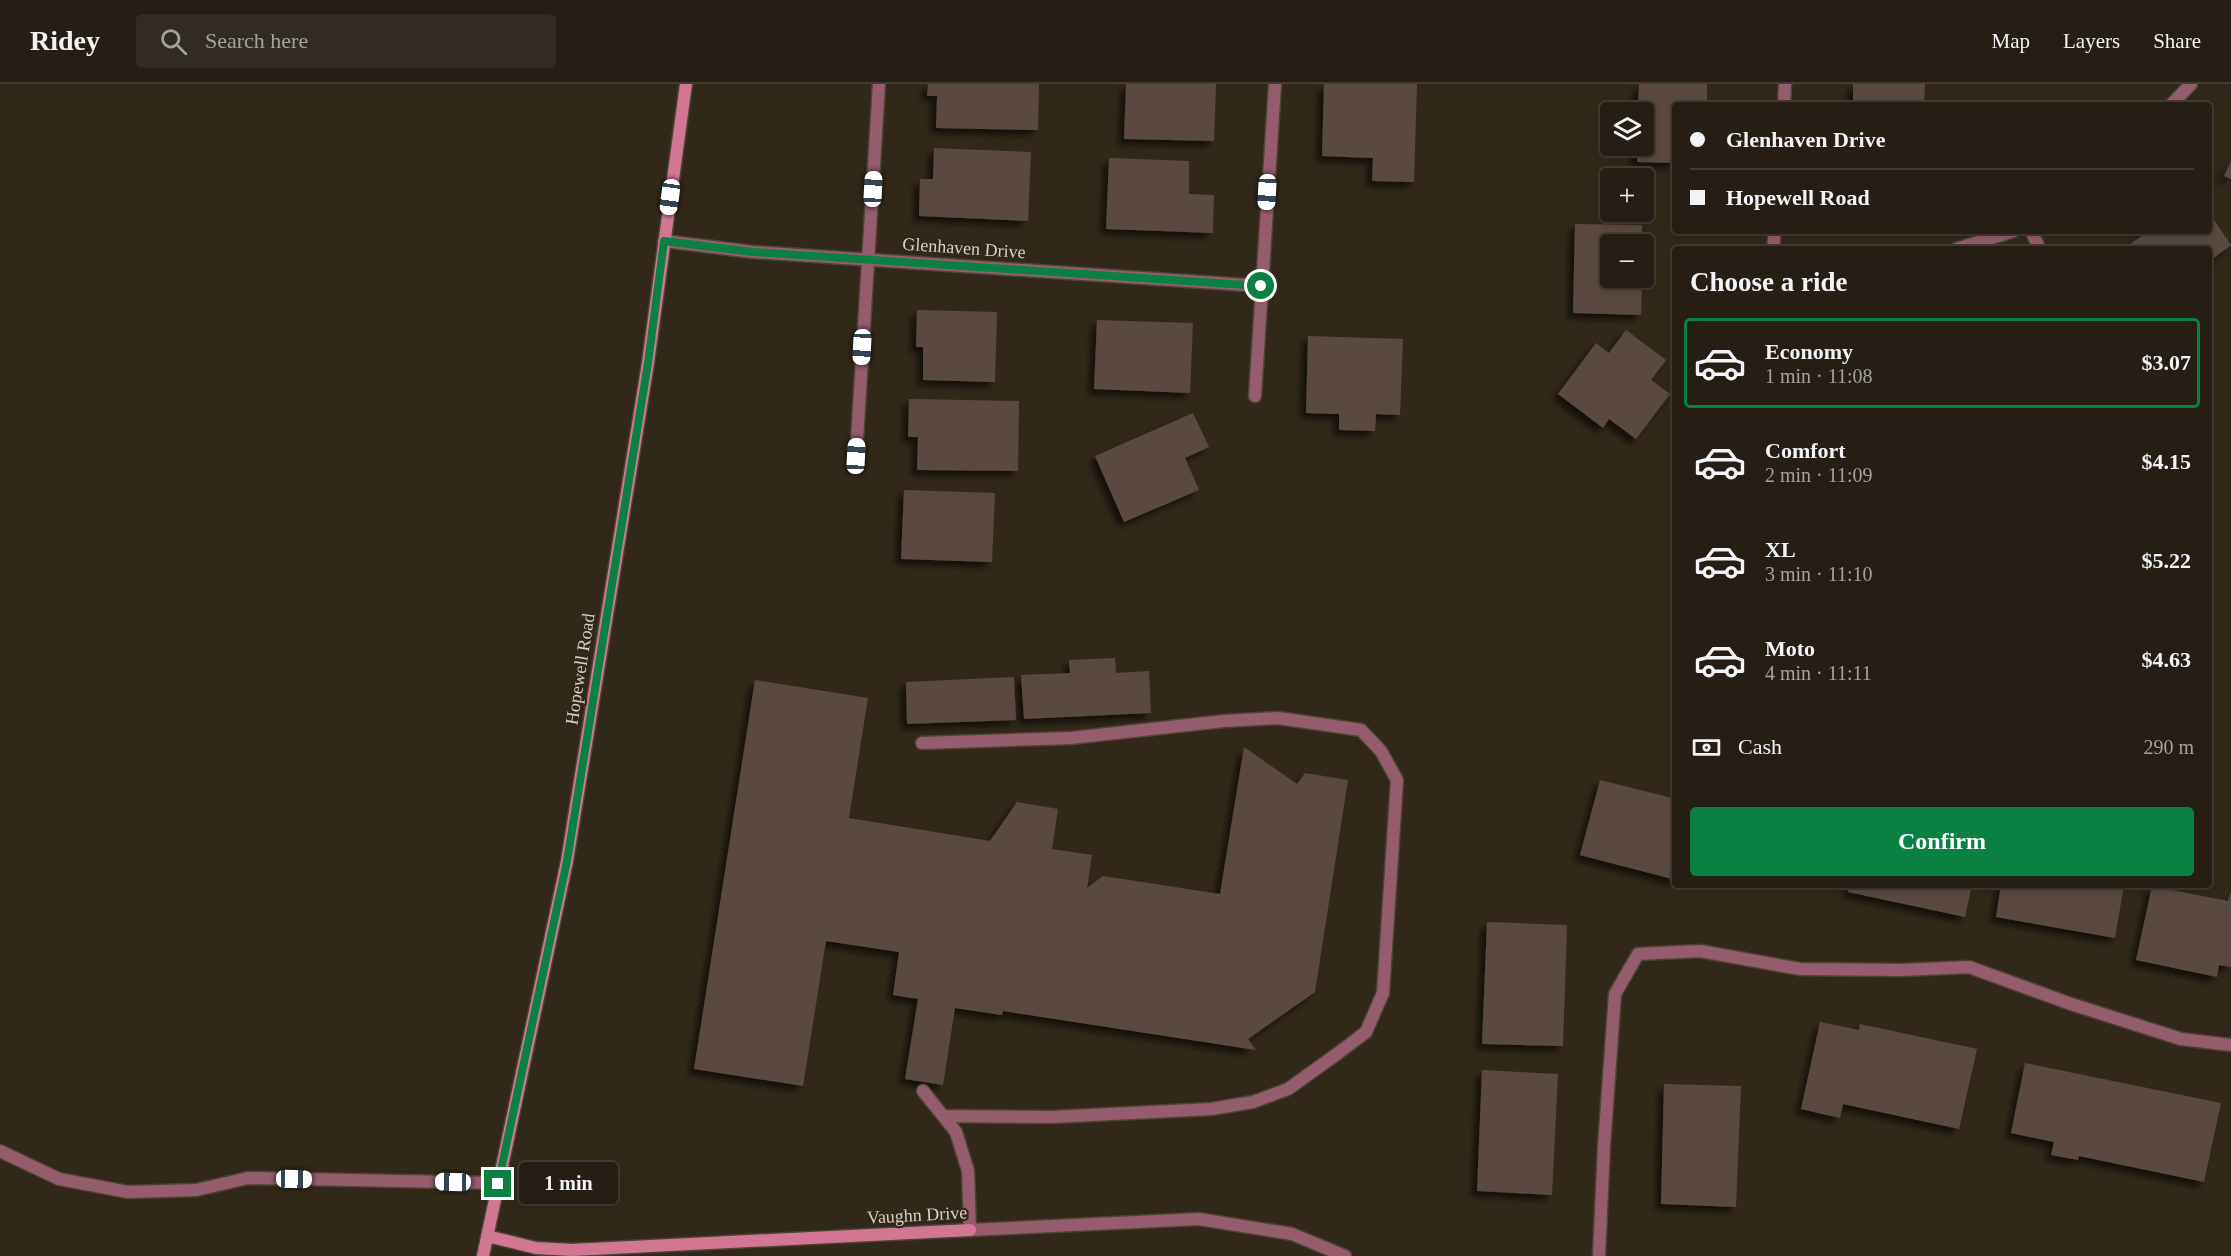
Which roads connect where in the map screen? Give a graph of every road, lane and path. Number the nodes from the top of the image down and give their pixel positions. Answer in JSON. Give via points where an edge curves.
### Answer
{"nodes":[{"id":1,"x":686,"y":84,"type":"edge"},
{"id":2,"x":879,"y":84,"type":"edge"},
{"id":3,"x":1275,"y":84,"type":"edge"},
{"id":4,"x":1785,"y":84,"type":"edge"},
{"id":5,"x":2191,"y":84,"type":"edge"},
{"id":6,"x":1784,"y":102,"type":"edge"},
{"id":7,"x":2174,"y":102,"type":"edge"},
{"id":8,"x":2004,"y":234,"type":"edge"},
{"id":9,"x":664,"y":241,"type":"junction"},
{"id":10,"x":1966,"y":246,"type":"edge"},
{"id":11,"x":867,"y":259,"type":"junction"},
{"id":12,"x":1261,"y":286,"type":"junction"},
{"id":13,"x":1255,"y":396,"type":"dead end"},
{"id":14,"x":856,"y":456,"type":"dead end"},
{"id":15,"x":922,"y":743,"type":"dead end"},
{"id":16,"x":2231,"y":1045,"type":"edge"},
{"id":17,"x":923,"y":1091,"type":"dead end"},
{"id":18,"x":944,"y":1116,"type":"junction"},
{"id":19,"x":0,"y":1151,"type":"edge"},
{"id":20,"x":498,"y":1184,"type":"junction"},
{"id":21,"x":970,"y":1230,"type":"junction"},
{"id":22,"x":487,"y":1236,"type":"junction"},
{"id":23,"x":483,"y":1256,"type":"edge"},
{"id":24,"x":1345,"y":1256,"type":"edge"},
{"id":25,"x":1599,"y":1256,"type":"edge"}],
"edges":[{"from":1,"to":9,"type":"street","name":"Hopewell Road"},
{"from":2,"to":11,"type":"street"},
{"from":3,"to":12,"type":"street"},
{"from":4,"to":6,"type":"street"},
{"from":5,"to":7,"type":"street"},
{"from":8,"to":10,"type":"street"},
{"from":9,"to":11,"type":"street","name":"Glenhaven Drive","via":[[753,252]]},
{"from":9,"to":20,"type":"street","name":"Hopewell Road","via":[[648,363],[567,861]]},
{"from":11,"to":12,"type":"street","name":"Glenhaven Drive"},
{"from":11,"to":14,"type":"street"},
{"from":12,"to":13,"type":"street"},
{"from":15,"to":18,"type":"street","via":[[1071,738],[1278,718],[1361,730],[1381,751],[1397,780],[1383,993],[1366,1032],[1359,1038],[1288,1089],[1253,1102],[1210,1109],[1052,1117]]},
{"from":16,"to":25,"type":"street","via":[[2181,1039],[1969,967],[1800,969],[1700,951],[1638,954],[1615,994]]},
{"from":17,"to":18,"type":"street"},
{"from":18,"to":21,"type":"street","via":[[956,1132],[968,1170]]},
{"from":19,"to":20,"type":"street","via":[[59,1179],[128,1192],[196,1190],[248,1178]]},
{"from":20,"to":22,"type":"street","name":"Hopewell Road"},
{"from":21,"to":22,"type":"street","name":"Vaughn Drive","via":[[572,1251],[536,1248]]},
{"from":21,"to":24,"type":"street","name":"Vaughn Drive","via":[[1199,1219],[1292,1234]]},
{"from":22,"to":23,"type":"street","name":"Hopewell Road"}]}
